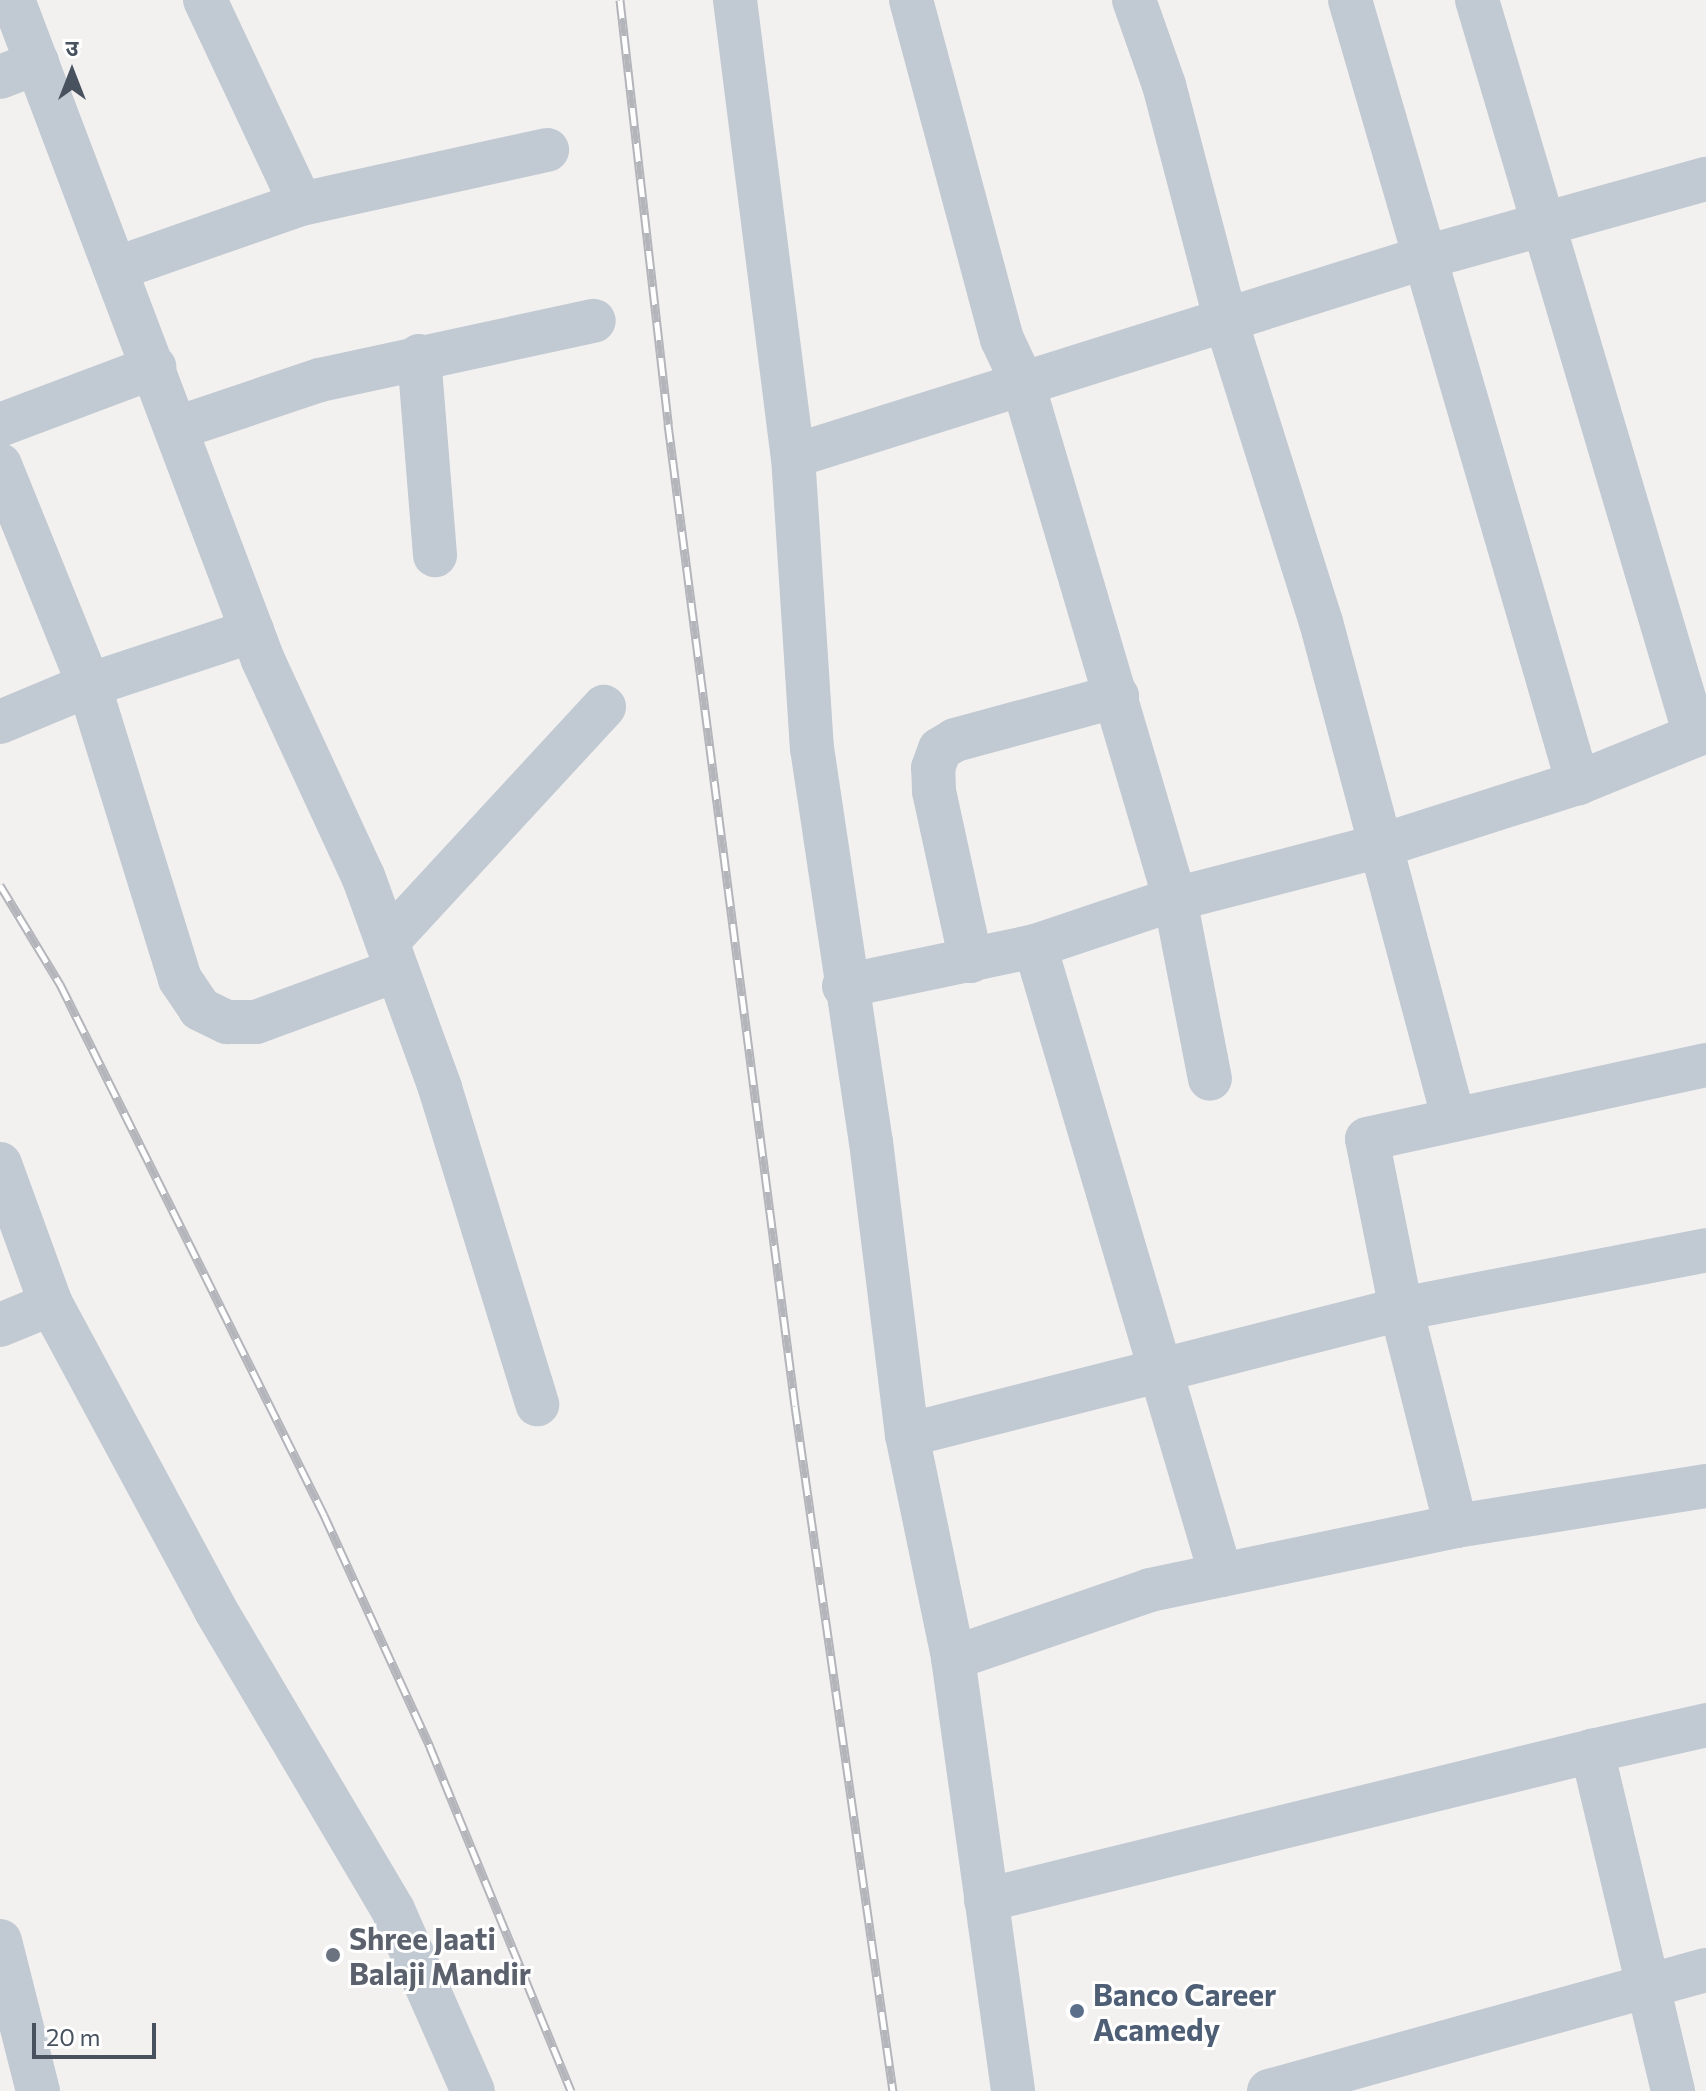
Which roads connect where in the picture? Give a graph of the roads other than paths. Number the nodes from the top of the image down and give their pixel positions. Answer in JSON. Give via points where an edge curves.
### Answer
{"nodes":[{"id":1,"x":13,"y":0,"type":"edge"},
{"id":2,"x":735,"y":0,"type":"edge"},
{"id":3,"x":911,"y":0,"type":"edge"},
{"id":4,"x":1134,"y":0,"type":"edge"},
{"id":5,"x":1350,"y":0,"type":"edge"},
{"id":6,"x":1477,"y":0,"type":"edge"},
{"id":7,"x":214,"y":3,"type":"edge"},
{"id":8,"x":18,"y":70,"type":"edge"},
{"id":9,"x":547,"y":150,"type":"dead end"},
{"id":10,"x":1706,"y":179,"type":"edge"},
{"id":11,"x":301,"y":204,"type":"junction"},
{"id":12,"x":1542,"y":224,"type":"junction"},
{"id":13,"x":1426,"y":257,"type":"junction"},
{"id":14,"x":115,"y":269,"type":"junction"},
{"id":15,"x":594,"y":321,"type":"dead end"},
{"id":16,"x":1226,"y":321,"type":"junction"},
{"id":17,"x":419,"y":356,"type":"junction"},
{"id":18,"x":154,"y":367,"type":"junction"},
{"id":19,"x":1023,"y":384,"type":"junction"},
{"id":20,"x":0,"y":425,"type":"edge"},
{"id":21,"x":177,"y":428,"type":"junction"},
{"id":22,"x":793,"y":456,"type":"junction"},
{"id":23,"x":0,"y":465,"type":"edge"},
{"id":24,"x":435,"y":555,"type":"dead end"},
{"id":25,"x":252,"y":631,"type":"junction"},
{"id":26,"x":89,"y":685,"type":"junction"},
{"id":27,"x":1117,"y":696,"type":"junction"},
{"id":28,"x":604,"y":707,"type":"dead end"},
{"id":29,"x":0,"y":722,"type":"edge"},
{"id":30,"x":1700,"y":733,"type":"edge"},
{"id":31,"x":1578,"y":783,"type":"junction"},
{"id":32,"x":1380,"y":846,"type":"junction"},
{"id":33,"x":1175,"y":899,"type":"junction"},
{"id":34,"x":1035,"y":946,"type":"junction"},
{"id":35,"x":392,"y":956,"type":"junction"},
{"id":36,"x":971,"y":961,"type":"junction"},
{"id":37,"x":844,"y":986,"type":"junction"},
{"id":38,"x":1706,"y":1065,"type":"edge"},
{"id":39,"x":1210,"y":1079,"type":"dead end"},
{"id":40,"x":1454,"y":1120,"type":"junction"},
{"id":41,"x":0,"y":1164,"type":"edge"},
{"id":42,"x":1706,"y":1250,"type":"edge"},
{"id":43,"x":51,"y":1304,"type":"junction"},
{"id":44,"x":1401,"y":1309,"type":"junction"},
{"id":45,"x":0,"y":1325,"type":"edge"},
{"id":46,"x":1159,"y":1370,"type":"junction"},
{"id":47,"x":537,"y":1404,"type":"dead end"},
{"id":48,"x":907,"y":1435,"type":"junction"},
{"id":49,"x":1706,"y":1486,"type":"edge"},
{"id":50,"x":1456,"y":1526,"type":"junction"},
{"id":51,"x":1221,"y":1575,"type":"junction"},
{"id":52,"x":953,"y":1658,"type":"junction"},
{"id":53,"x":1706,"y":1725,"type":"edge"},
{"id":54,"x":1592,"y":1751,"type":"junction"},
{"id":55,"x":986,"y":1900,"type":"junction"},
{"id":56,"x":0,"y":1941,"type":"edge"},
{"id":57,"x":1706,"y":1970,"type":"edge"},
{"id":58,"x":1648,"y":1983,"type":"junction"},
{"id":59,"x":38,"y":2091,"type":"edge"},
{"id":60,"x":473,"y":2091,"type":"edge"},
{"id":61,"x":1013,"y":2091,"type":"edge"},
{"id":62,"x":1269,"y":2091,"type":"edge"},
{"id":63,"x":1673,"y":2091,"type":"edge"}],
"edges":[{"from":1,"to":8,"type":"street"},
{"from":2,"to":22,"type":"street"},
{"from":3,"to":19,"type":"street","via":[[1002,339]]},
{"from":4,"to":16,"type":"street","via":[[1164,85]]},
{"from":5,"to":13,"type":"street"},
{"from":6,"to":12,"type":"street"},
{"from":7,"to":11,"type":"street"},
{"from":8,"to":14,"type":"street"},
{"from":9,"to":11,"type":"street"},
{"from":10,"to":12,"type":"street"},
{"from":11,"to":14,"type":"street"},
{"from":12,"to":13,"type":"street"},
{"from":12,"to":30,"type":"street"},
{"from":13,"to":16,"type":"street"},
{"from":13,"to":31,"type":"street"},
{"from":14,"to":18,"type":"street"},
{"from":15,"to":17,"type":"street"},
{"from":16,"to":19,"type":"street"},
{"from":16,"to":32,"type":"street","via":[[1317,608]]},
{"from":17,"to":21,"type":"street","via":[[320,380]]},
{"from":17,"to":24,"type":"street"},
{"from":18,"to":20,"type":"street"},
{"from":18,"to":21,"type":"street"},
{"from":19,"to":22,"type":"street"},
{"from":19,"to":27,"type":"street"},
{"from":21,"to":25,"type":"street"},
{"from":22,"to":37,"type":"street","via":[[812,748]]},
{"from":23,"to":26,"type":"street"},
{"from":25,"to":26,"type":"street"},
{"from":25,"to":35,"type":"street","via":[[363,876]]},
{"from":26,"to":29,"type":"street"},
{"from":26,"to":35,"type":"street","via":[[180,979],[200,1009],[227,1022],[256,1022]]},
{"from":27,"to":33,"type":"street"},
{"from":27,"to":36,"type":"street","via":[[955,740],[940,749],[933,768],[934,791]]},
{"from":28,"to":35,"type":"street"},
{"from":30,"to":31,"type":"street"},
{"from":31,"to":32,"type":"street"},
{"from":32,"to":33,"type":"street"},
{"from":32,"to":40,"type":"street"},
{"from":33,"to":34,"type":"street"},
{"from":33,"to":39,"type":"street"},
{"from":34,"to":36,"type":"street"},
{"from":34,"to":46,"type":"street"},
{"from":35,"to":47,"type":"street","via":[[440,1088]]},
{"from":36,"to":37,"type":"street"},
{"from":37,"to":48,"type":"street","via":[[871,1142]]},
{"from":38,"to":40,"type":"street"},
{"from":40,"to":44,"type":"street","via":[[1367,1139]]},
{"from":41,"to":43,"type":"street"},
{"from":42,"to":44,"type":"street"},
{"from":43,"to":45,"type":"street"},
{"from":43,"to":60,"type":"street","via":[[215,1609],[393,1910]]},
{"from":44,"to":46,"type":"street"},
{"from":44,"to":50,"type":"street"},
{"from":46,"to":48,"type":"street"},
{"from":46,"to":51,"type":"street"},
{"from":48,"to":52,"type":"street"},
{"from":49,"to":50,"type":"street"},
{"from":50,"to":51,"type":"street"},
{"from":51,"to":52,"type":"street","via":[[1150,1590]]},
{"from":52,"to":55,"type":"street"},
{"from":53,"to":54,"type":"street"},
{"from":54,"to":55,"type":"street"},
{"from":54,"to":58,"type":"street"},
{"from":55,"to":61,"type":"street"},
{"from":56,"to":59,"type":"street"},
{"from":57,"to":58,"type":"street"},
{"from":58,"to":62,"type":"street"},
{"from":58,"to":63,"type":"street"}]}
